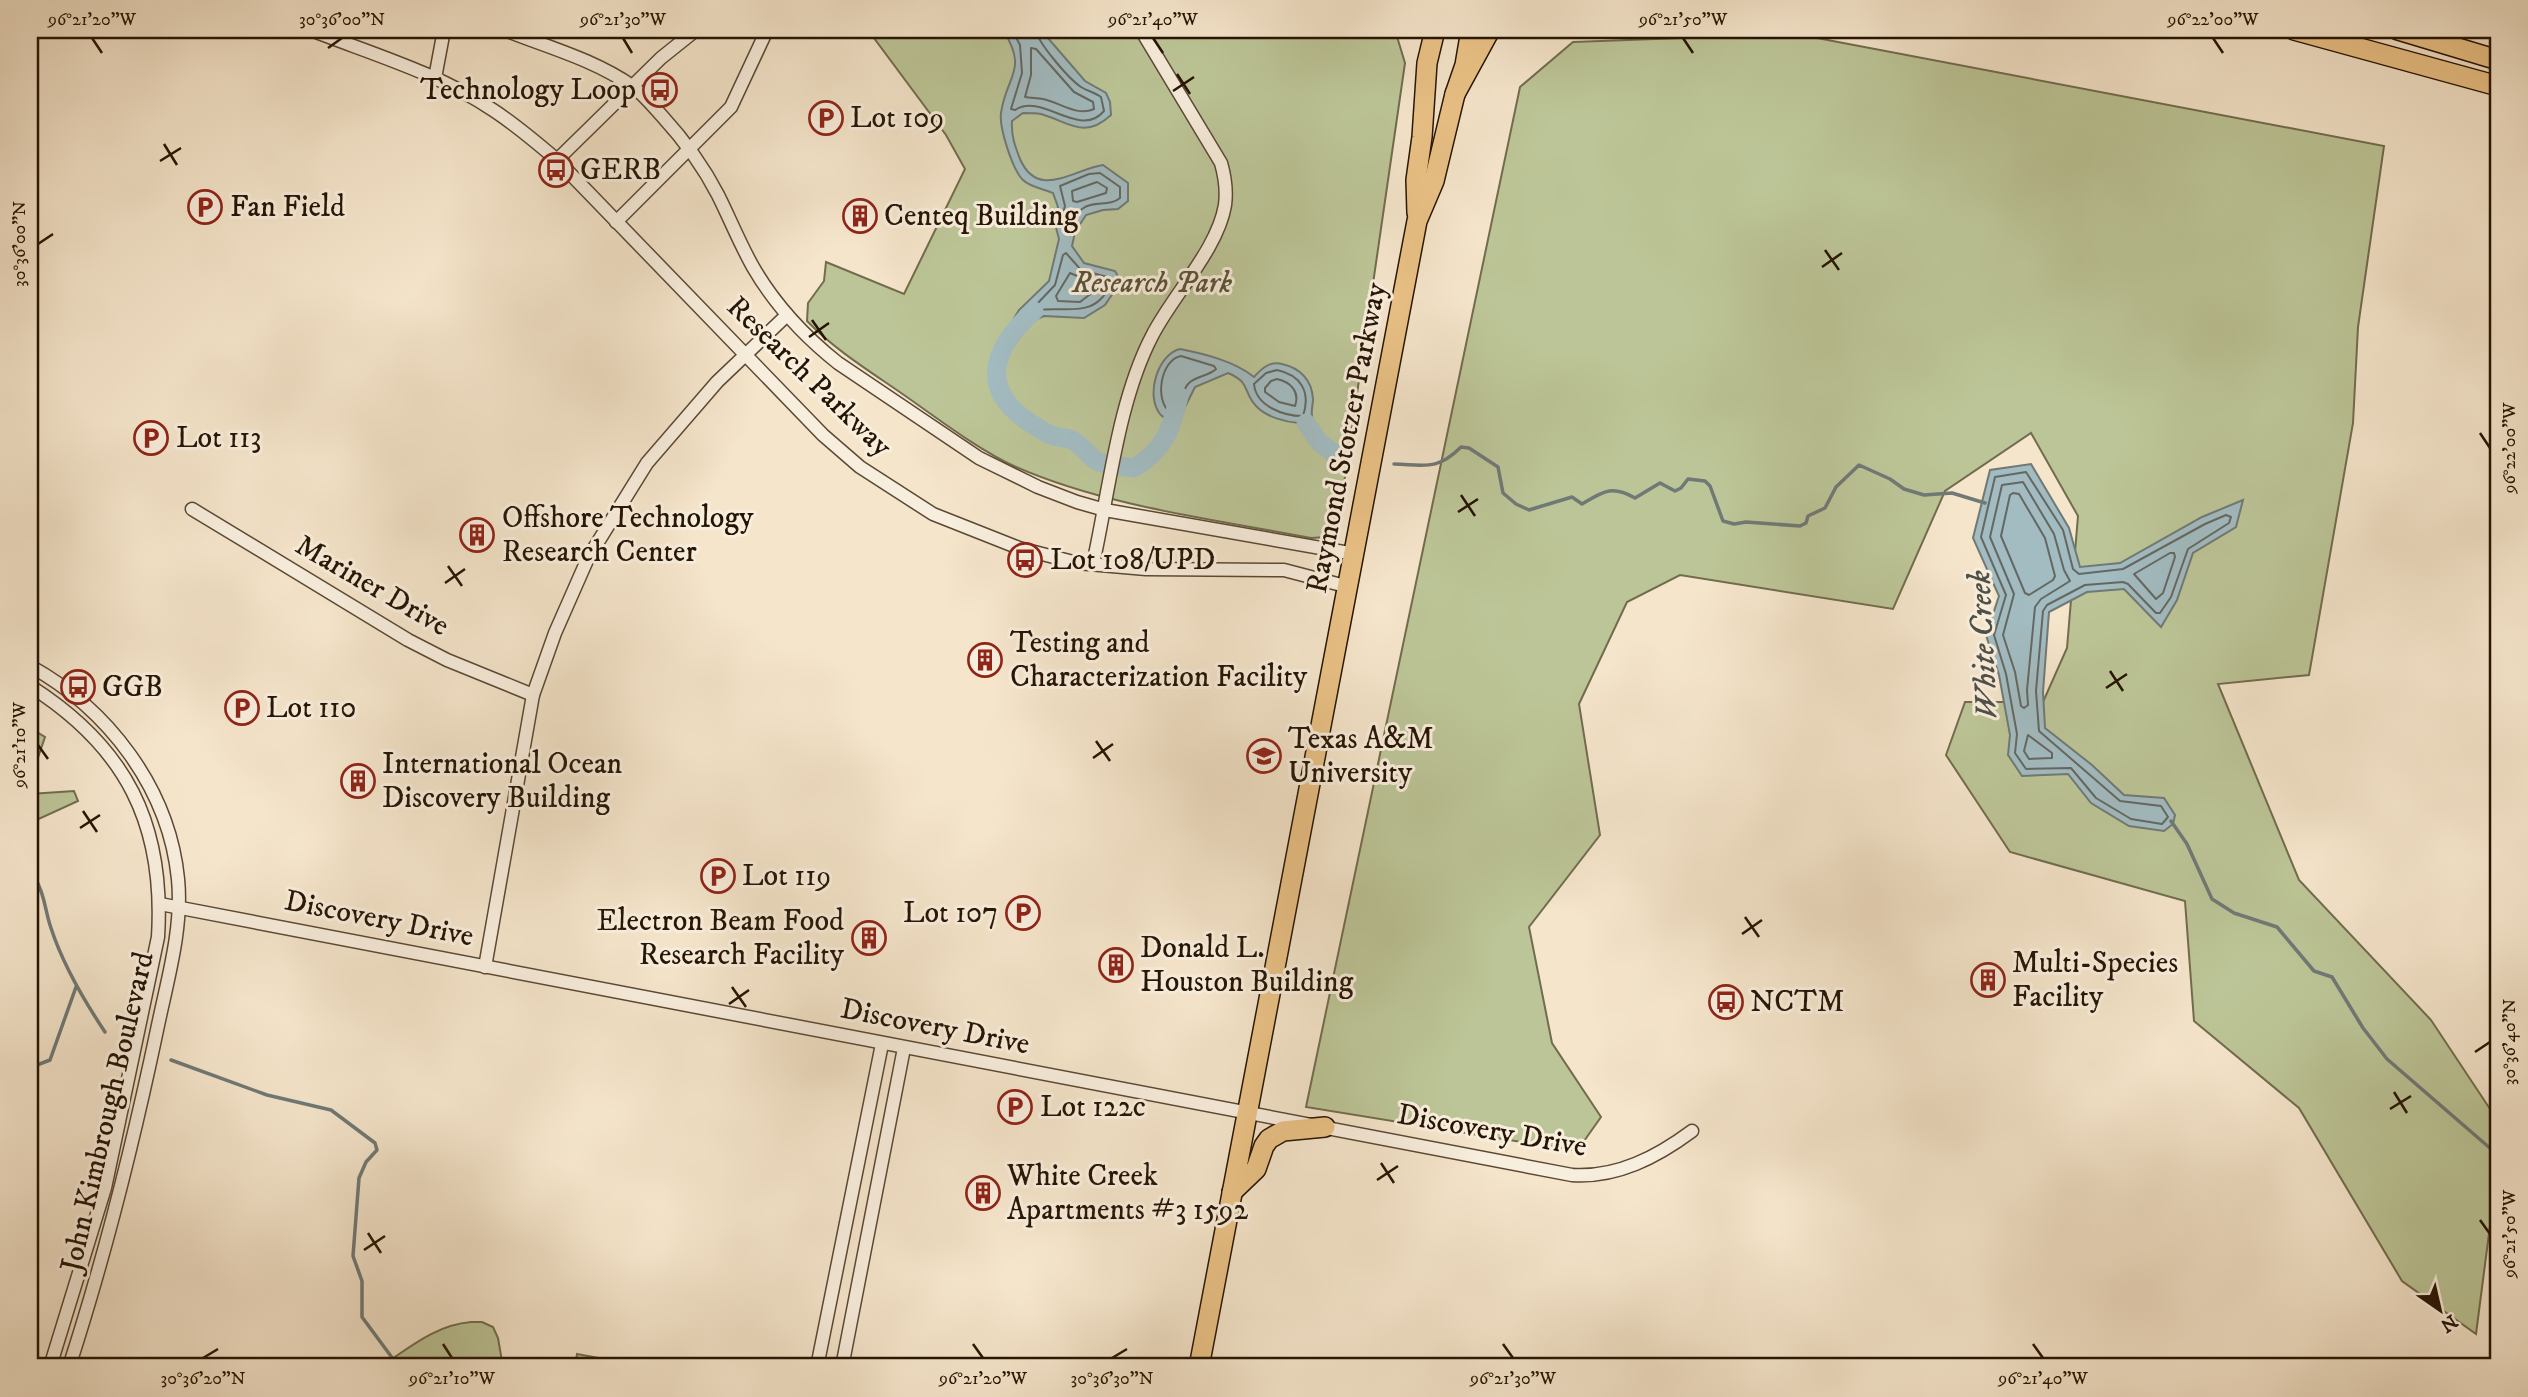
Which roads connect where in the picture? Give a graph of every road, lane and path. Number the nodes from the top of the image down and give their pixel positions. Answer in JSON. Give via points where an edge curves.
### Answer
{"nodes":[{"id":1,"x":311,"y":30,"type":"edge"},
{"id":2,"x":444,"y":30,"type":"edge"},
{"id":3,"x":505,"y":30,"type":"edge"},
{"id":4,"x":696,"y":30,"type":"edge"},
{"id":5,"x":767,"y":30,"type":"edge"},
{"id":6,"x":1141,"y":30,"type":"edge"},
{"id":7,"x":1435,"y":30,"type":"edge"},
{"id":8,"x":1471,"y":30,"type":"edge"},
{"id":9,"x":1490,"y":30,"type":"edge"},
{"id":10,"x":2274,"y":30,"type":"edge"},
{"id":11,"x":2294,"y":30,"type":"edge"},
{"id":12,"x":2398,"y":30,"type":"edge"},
{"id":13,"x":2362,"y":48,"type":"junction"},
{"id":14,"x":2498,"y":60,"type":"edge"},
{"id":15,"x":435,"y":78,"type":"junction"},
{"id":16,"x":632,"y":86,"type":"junction"},
{"id":17,"x":2498,"y":86,"type":"edge"},
{"id":18,"x":1455,"y":94,"type":"junction"},
{"id":19,"x":690,"y":149,"type":"junction"},
{"id":20,"x":557,"y":160,"type":"junction"},
{"id":21,"x":1417,"y":220,"type":"junction"},
{"id":22,"x":616,"y":222,"type":"junction"},
{"id":23,"x":787,"y":315,"type":"junction"},
{"id":24,"x":743,"y":355,"type":"junction"},
{"id":25,"x":192,"y":509,"type":"dead end"},
{"id":26,"x":1105,"y":510,"type":"junction"},
{"id":27,"x":1355,"y":554,"type":"junction"},
{"id":28,"x":1093,"y":564,"type":"junction"},
{"id":29,"x":1349,"y":587,"type":"junction"},
{"id":30,"x":30,"y":666,"type":"edge"},
{"id":31,"x":30,"y":686,"type":"edge"},
{"id":32,"x":533,"y":695,"type":"junction"},
{"id":33,"x":103,"y":721,"type":"junction"},
{"id":34,"x":90,"y":733,"type":"junction"},
{"id":35,"x":160,"y":904,"type":"junction"},
{"id":36,"x":180,"y":907,"type":"junction"},
{"id":37,"x":485,"y":967,"type":"junction"},
{"id":38,"x":882,"y":1044,"type":"junction"},
{"id":39,"x":904,"y":1048,"type":"junction"},
{"id":40,"x":1247,"y":1113,"type":"junction"},
{"id":41,"x":1325,"y":1127,"type":"junction"},
{"id":42,"x":1692,"y":1131,"type":"dead end"},
{"id":43,"x":859,"y":1157,"type":"junction"},
{"id":44,"x":882,"y":1161,"type":"junction"},
{"id":45,"x":1232,"y":1192,"type":"junction"},
{"id":46,"x":64,"y":1323,"type":"junction"},
{"id":47,"x":81,"y":1328,"type":"junction"},
{"id":48,"x":50,"y":1367,"type":"edge"},
{"id":49,"x":69,"y":1367,"type":"edge"},
{"id":50,"x":817,"y":1367,"type":"edge"},
{"id":51,"x":842,"y":1367,"type":"edge"},
{"id":52,"x":1199,"y":1367,"type":"edge"}],
"edges":[{"from":1,"to":15,"type":"street","name":"Research Parkway"},
{"from":2,"to":15,"type":"street"},
{"from":3,"to":16,"type":"street","name":"Research Parkway","via":[[588,62]]},
{"from":4,"to":16,"type":"street"},
{"from":5,"to":19,"type":"street","via":[[730,107]]},
{"from":6,"to":26,"type":"street","via":[[1221,163],[1227,186],[1225,207],[1210,242],[1152,334],[1139,364],[1126,404]]},
{"from":7,"to":21,"type":"main road","name":"Raymond Stotzer Parkway","via":[[1427,63],[1416,180]]},
{"from":8,"to":18,"type":"main road","name":"Raymond Stotzer Parkway"},
{"from":9,"to":18,"type":"main road"},
{"from":10,"to":13,"type":"main road"},
{"from":11,"to":13,"type":"main road"},
{"from":12,"to":14,"type":"main road"},
{"from":13,"to":17,"type":"main road"},
{"from":15,"to":20,"type":"street","name":"Research Parkway","via":[[492,109]]},
{"from":16,"to":19,"type":"street","name":"Research Parkway"},
{"from":16,"to":20,"type":"street"},
{"from":18,"to":21,"type":"main road","name":"Raymond Stotzer Parkway","via":[[1434,181]]},
{"from":19,"to":22,"type":"street"},
{"from":19,"to":23,"type":"street","name":"Research Parkway","via":[[753,267]]},
{"from":20,"to":22,"type":"street","name":"Research Parkway"},
{"from":21,"to":27,"type":"main road","name":"Raymond Stotzer Parkway"},
{"from":22,"to":24,"type":"street","name":"Research Parkway"},
{"from":23,"to":24,"type":"street"},
{"from":23,"to":26,"type":"street","name":"Research Parkway","via":[[838,363],[979,458]]},
{"from":24,"to":28,"type":"street","name":"Research Parkway","via":[[823,435],[889,488],[979,534]]},
{"from":24,"to":32,"type":"street","via":[[647,463],[621,502],[589,558]]},
{"from":25,"to":32,"type":"street","name":"Mariner Drive","via":[[408,640]]},
{"from":26,"to":27,"type":"street","name":"Research Parkway"},
{"from":26,"to":28,"type":"street"},
{"from":27,"to":29,"type":"main road","name":"Raymond Stotzer Parkway"},
{"from":28,"to":29,"type":"street","name":"Research Parkway","via":[[1284,570]]},
{"from":29,"to":40,"type":"main road","name":"Raymond Stotzer Parkway"},
{"from":30,"to":33,"type":"street","via":[[72,693]]},
{"from":31,"to":34,"type":"street"},
{"from":32,"to":37,"type":"street"},
{"from":33,"to":34,"type":"street"},
{"from":33,"to":36,"type":"street","via":[[142,771],[159,810],[172,845]]},
{"from":34,"to":35,"type":"street","via":[[138,799],[157,866]]},
{"from":35,"to":36,"type":"street","name":"Discovery Drive"},
{"from":35,"to":46,"type":"street","name":"John Kimbrough Boulevard","via":[[155,950],[105,1188]]},
{"from":36,"to":37,"type":"street","name":"Discovery Drive"},
{"from":36,"to":47,"type":"street","name":"John Kimbrough Boulevard","via":[[118,1205]]},
{"from":37,"to":38,"type":"street","name":"Discovery Drive"},
{"from":38,"to":39,"type":"street","name":"Discovery Drive"},
{"from":38,"to":43,"type":"street"},
{"from":39,"to":40,"type":"street","name":"Discovery Drive"},
{"from":39,"to":44,"type":"street"},
{"from":40,"to":41,"type":"street","name":"Discovery Drive"},
{"from":40,"to":45,"type":"main road","name":"Raymond Stotzer Parkway"},
{"from":41,"to":42,"type":"street","name":"Discovery Drive","via":[[1585,1176],[1629,1167]]},
{"from":41,"to":45,"type":"main road","via":[[1283,1131],[1269,1139],[1256,1169]]},
{"from":43,"to":44,"type":"street"},
{"from":43,"to":50,"type":"street"},
{"from":44,"to":51,"type":"street"},
{"from":45,"to":52,"type":"main road","name":"Raymond Stotzer Parkway"},
{"from":46,"to":47,"type":"street"},
{"from":46,"to":48,"type":"street","name":"John Kimbrough Boulevard"},
{"from":47,"to":49,"type":"street","name":"John Kimbrough Boulevard"}]}
